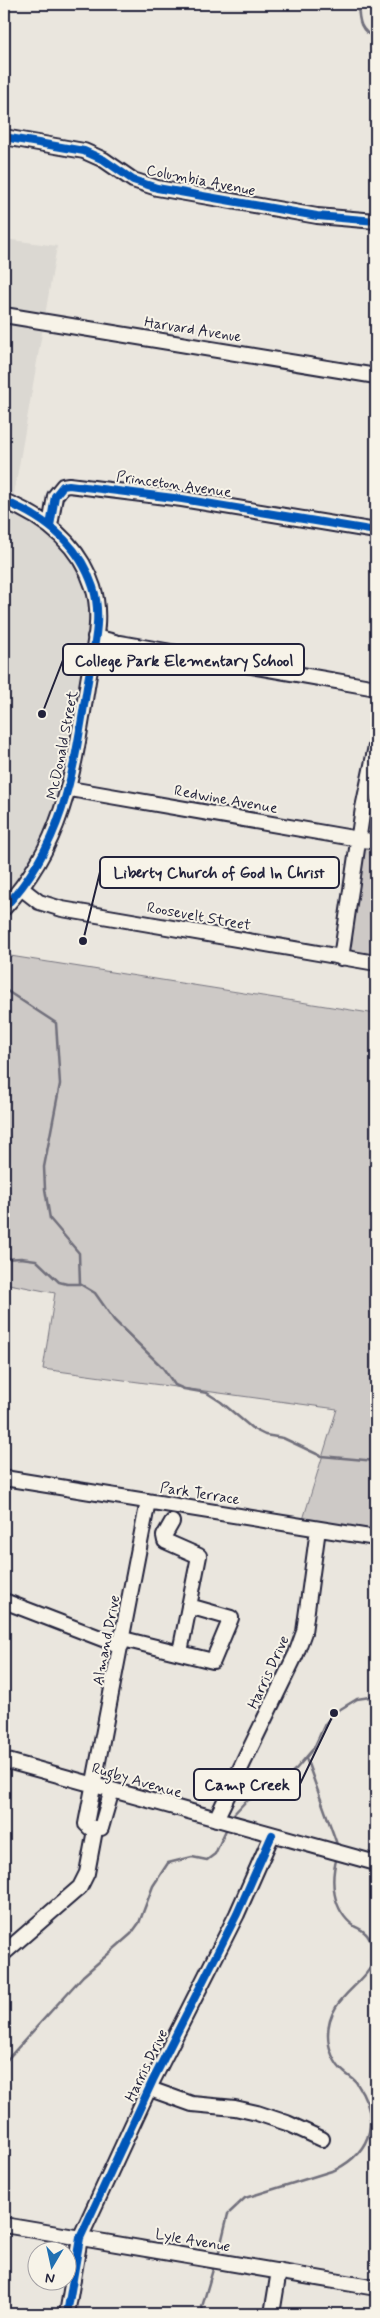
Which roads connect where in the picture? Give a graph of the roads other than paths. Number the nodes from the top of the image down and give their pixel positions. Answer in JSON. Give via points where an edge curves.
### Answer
{"nodes":[{"id":1,"x":4,"y":137,"type":"edge"},
{"id":2,"x":375,"y":221,"type":"edge"},
{"id":3,"x":4,"y":315,"type":"edge"},
{"id":4,"x":376,"y":376,"type":"edge"},
{"id":5,"x":4,"y":501,"type":"edge"},
{"id":6,"x":50,"y":526,"type":"junction"},
{"id":7,"x":376,"y":532,"type":"edge"},
{"id":8,"x":95,"y":637,"type":"junction"},
{"id":9,"x":376,"y":688,"type":"edge"},
{"id":10,"x":376,"y":746,"type":"edge"},
{"id":11,"x":70,"y":789,"type":"junction"},
{"id":12,"x":358,"y":839,"type":"junction"},
{"id":13,"x":376,"y":842,"type":"edge"},
{"id":14,"x":21,"y":888,"type":"junction"},
{"id":15,"x":4,"y":908,"type":"edge"},
{"id":16,"x":341,"y":958,"type":"junction"},
{"id":17,"x":376,"y":964,"type":"edge"},
{"id":18,"x":4,"y":1478,"type":"edge"},
{"id":19,"x":148,"y":1501,"type":"junction"},
{"id":20,"x":172,"y":1522,"type":"dead end"},
{"id":21,"x":318,"y":1529,"type":"junction"},
{"id":22,"x":376,"y":1538,"type":"edge"},
{"id":23,"x":4,"y":1601,"type":"edge"},
{"id":24,"x":189,"y":1606,"type":"junction"},
{"id":25,"x":122,"y":1642,"type":"junction"},
{"id":26,"x":180,"y":1652,"type":"junction"},
{"id":27,"x":4,"y":1760,"type":"edge"},
{"id":28,"x":95,"y":1785,"type":"junction"},
{"id":29,"x":112,"y":1790,"type":"junction"},
{"id":30,"x":216,"y":1819,"type":"junction"},
{"id":31,"x":95,"y":1830,"type":"junction"},
{"id":32,"x":272,"y":1834,"type":"junction"},
{"id":33,"x":376,"y":1863,"type":"edge"},
{"id":34,"x":4,"y":1953,"type":"edge"},
{"id":35,"x":150,"y":2089,"type":"junction"},
{"id":36,"x":322,"y":2139,"type":"dead end"},
{"id":37,"x":4,"y":2225,"type":"edge"},
{"id":38,"x":80,"y":2238,"type":"junction"},
{"id":39,"x":279,"y":2272,"type":"junction"},
{"id":40,"x":376,"y":2288,"type":"edge"},
{"id":41,"x":67,"y":2314,"type":"edge"},
{"id":42,"x":272,"y":2314,"type":"edge"}],
"edges":[{"from":1,"to":2,"type":"street","name":"Columbia Avenue","via":[[84,151],[133,180],[157,188],[323,217]]},
{"from":3,"to":4,"type":"street","name":"Harvard Avenue"},
{"from":5,"to":6,"type":"street","via":[[35,515]]},
{"from":6,"to":7,"type":"street","name":"Princeton Avenue","via":[[55,496],[63,486],[70,485],[191,500]]},
{"from":6,"to":8,"type":"street","name":"McDonald Street","via":[[73,550],[89,576],[97,605]]},
{"from":8,"to":9,"type":"street"},
{"from":8,"to":11,"type":"street","name":"McDonald Street"},
{"from":10,"to":12,"type":"street"},
{"from":11,"to":12,"type":"street","name":"Redwine Avenue"},
{"from":11,"to":14,"type":"street","name":"McDonald Street","via":[[50,840]]},
{"from":12,"to":13,"type":"street","name":"Redwine Avenue"},
{"from":12,"to":16,"type":"street"},
{"from":14,"to":15,"type":"street","name":"McDonald Street"},
{"from":14,"to":16,"type":"street","name":"Roosevelt Street","via":[[39,902],[62,909]]},
{"from":16,"to":17,"type":"street","name":"Roosevelt Street"},
{"from":18,"to":19,"type":"street","name":"Park Terrace"},
{"from":19,"to":21,"type":"street","name":"Park Terrace"},
{"from":19,"to":25,"type":"street","name":"Almand Drive"},
{"from":20,"to":24,"type":"street","via":[[164,1536],[165,1542],[199,1556]]},
{"from":21,"to":22,"type":"street","name":"Park Terrace"},
{"from":21,"to":30,"type":"street","name":"Harris Drive","via":[[304,1632]]},
{"from":23,"to":25,"type":"street"},
{"from":24,"to":26,"type":"street"},
{"from":24,"to":26,"type":"street","via":[[231,1618],[213,1661]]},
{"from":25,"to":26,"type":"street"},
{"from":25,"to":28,"type":"street","name":"Almand Drive"},
{"from":27,"to":28,"type":"street","name":"Rugby Avenue"},
{"from":28,"to":29,"type":"street","name":"Rugby Avenue"},
{"from":28,"to":31,"type":"street","name":"Almand Drive","via":[[86,1824]]},
{"from":29,"to":30,"type":"street","name":"Rugby Avenue"},
{"from":29,"to":31,"type":"street","via":[[101,1828]]},
{"from":30,"to":32,"type":"street","name":"Rugby Avenue"},
{"from":31,"to":34,"type":"street","via":[[87,1872],[80,1887]]},
{"from":32,"to":33,"type":"street","name":"Rugby Avenue"},
{"from":32,"to":35,"type":"street","name":"Harris Drive","via":[[237,1914]]},
{"from":35,"to":36,"type":"street","via":[[192,2104],[257,2113]]},
{"from":35,"to":38,"type":"street","name":"Harris Drive"},
{"from":37,"to":38,"type":"street","name":"Lyle Avenue"},
{"from":38,"to":39,"type":"street","name":"Lyle Avenue"},
{"from":38,"to":41,"type":"street","name":"Harris Drive"},
{"from":39,"to":40,"type":"street","name":"Lyle Avenue"},
{"from":39,"to":42,"type":"street"}]}
